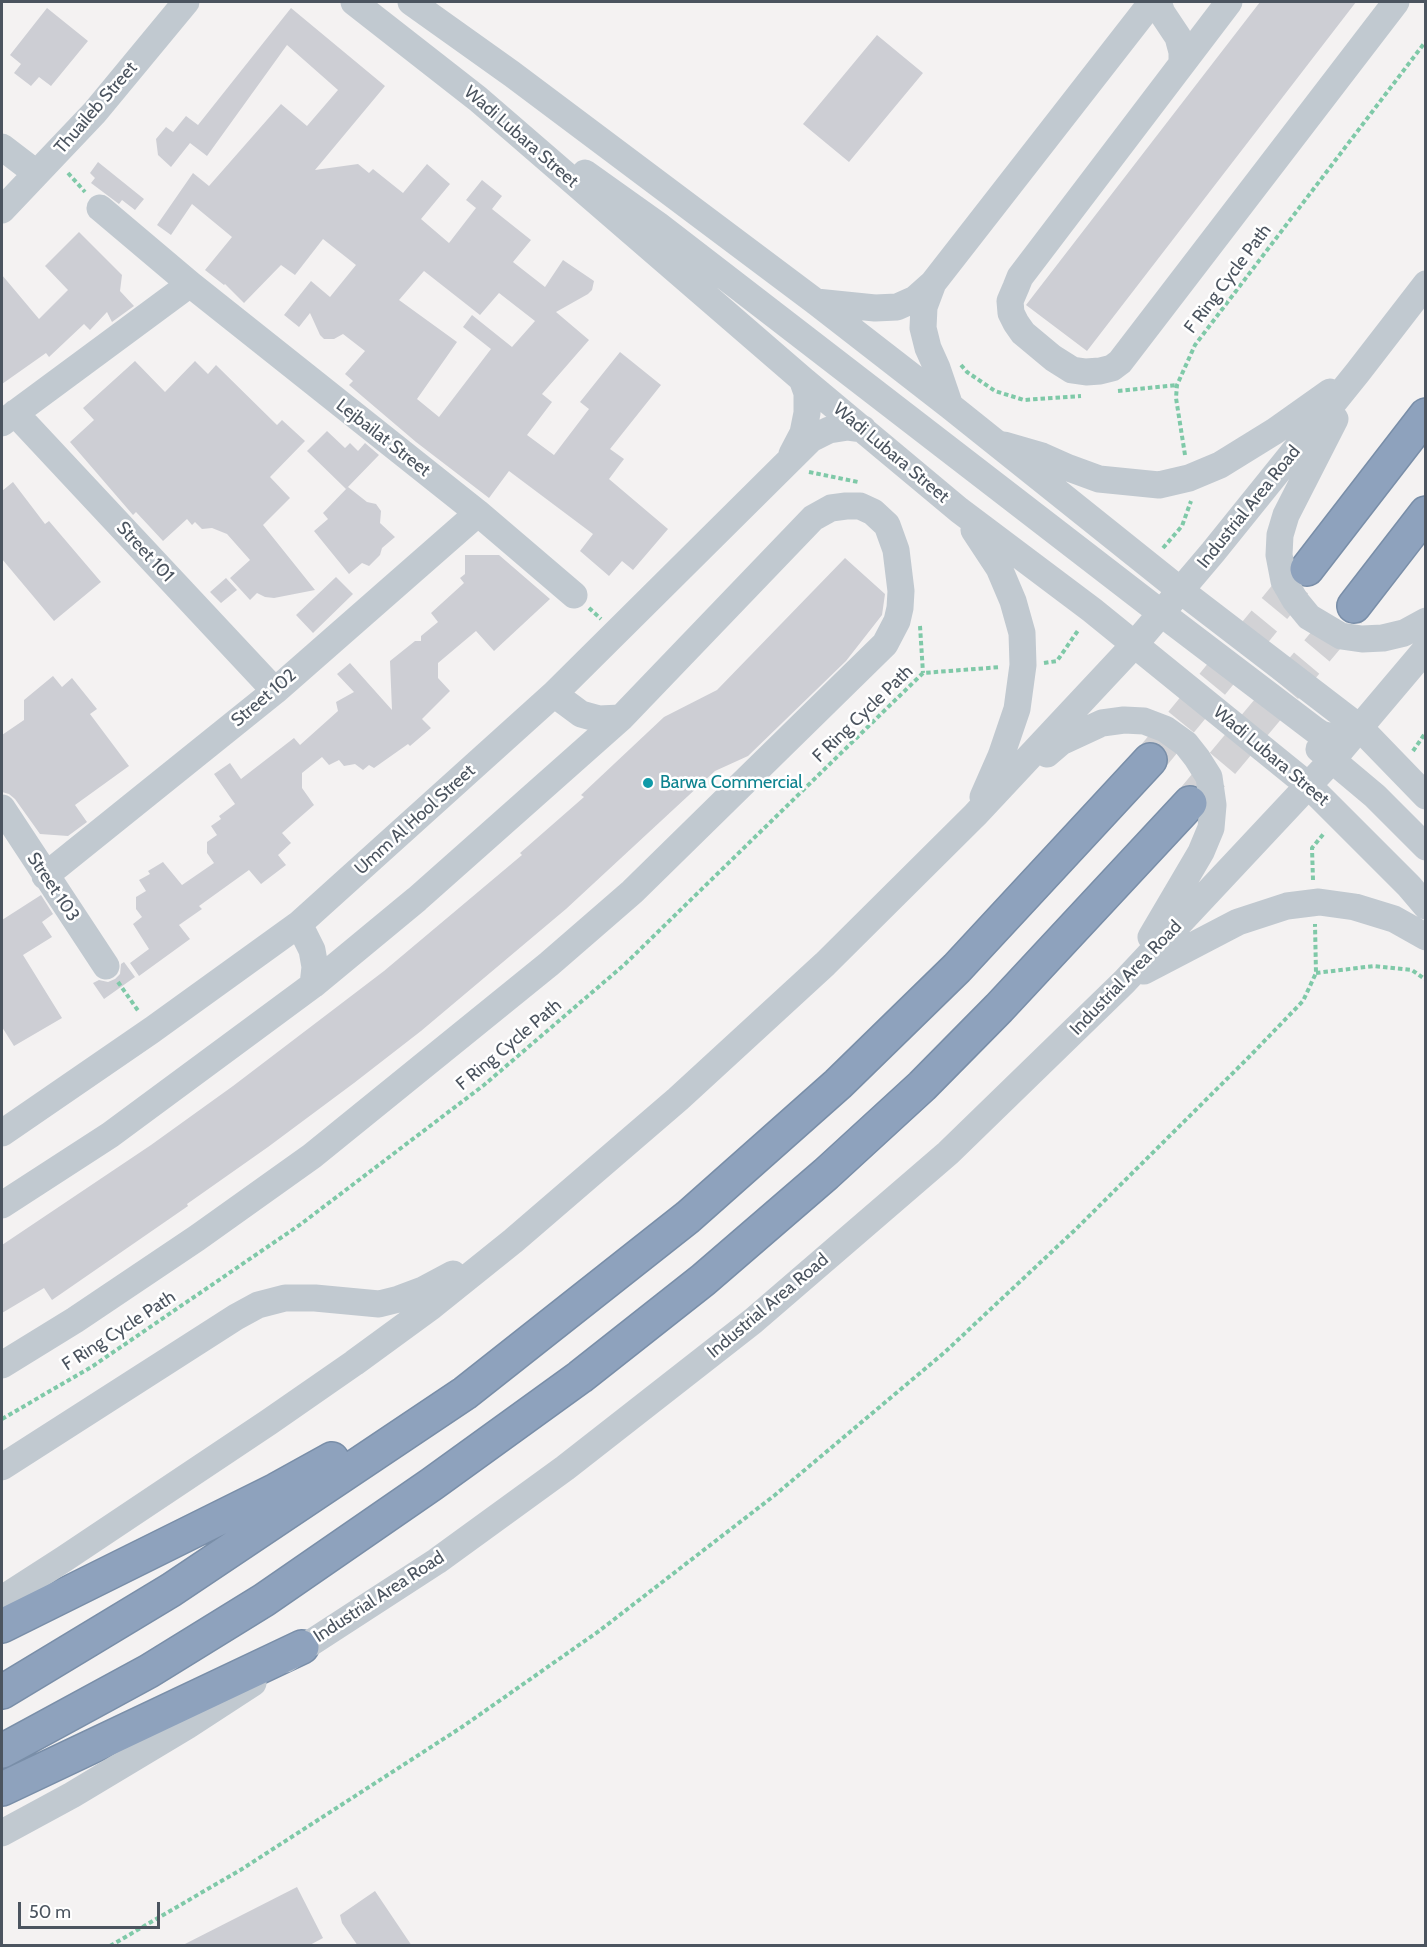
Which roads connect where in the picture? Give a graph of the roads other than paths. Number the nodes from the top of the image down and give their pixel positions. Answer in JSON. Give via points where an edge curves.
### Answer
{"nodes":[{"id":1,"x":186,"y":2,"type":"edge"},
{"id":2,"x":354,"y":2,"type":"edge"},
{"id":3,"x":411,"y":2,"type":"edge"},
{"id":4,"x":431,"y":2,"type":"edge"},
{"id":5,"x":1152,"y":2,"type":"edge"},
{"id":6,"x":1158,"y":2,"type":"edge"},
{"id":7,"x":1229,"y":2,"type":"edge"},
{"id":8,"x":1396,"y":2,"type":"edge"},
{"id":9,"x":1182,"y":64,"type":"junction"},
{"id":10,"x":512,"y":74,"type":"junction"},
{"id":11,"x":478,"y":99,"type":"junction"},
{"id":12,"x":2,"y":147,"type":"edge"},
{"id":13,"x":45,"y":165,"type":"junction"},
{"id":14,"x":100,"y":208,"type":"road end"},
{"id":15,"x":2,"y":210,"type":"edge"},
{"id":16,"x":933,"y":283,"type":"junction"},
{"id":17,"x":190,"y":284,"type":"junction"},
{"id":18,"x":1425,"y":284,"type":"edge"},
{"id":19,"x":816,"y":302,"type":"junction"},
{"id":20,"x":1358,"y":372,"type":"junction"},
{"id":21,"x":802,"y":379,"type":"junction"},
{"id":22,"x":950,"y":406,"type":"junction"},
{"id":23,"x":1425,"y":415,"type":"edge"},
{"id":24,"x":8,"y":418,"type":"edge"},
{"id":25,"x":862,"y":429,"type":"junction"},
{"id":26,"x":992,"y":441,"type":"junction"},
{"id":27,"x":789,"y":460,"type":"junction"},
{"id":28,"x":959,"y":510,"type":"junction"},
{"id":29,"x":477,"y":513,"type":"junction"},
{"id":30,"x":1425,"y":513,"type":"edge"},
{"id":31,"x":1307,"y":569,"type":"tunnel mouth"},
{"id":32,"x":1180,"y":590,"type":"junction"},
{"id":33,"x":574,"y":595,"type":"road end"},
{"id":34,"x":1354,"y":606,"type":"tunnel mouth"},
{"id":35,"x":1161,"y":614,"type":"junction"},
{"id":36,"x":1425,"y":621,"type":"edge"},
{"id":37,"x":1135,"y":644,"type":"junction"},
{"id":38,"x":1425,"y":649,"type":"edge"},
{"id":39,"x":275,"y":691,"type":"junction"},
{"id":40,"x":554,"y":694,"type":"junction"},
{"id":41,"x":621,"y":718,"type":"junction"},
{"id":42,"x":1360,"y":728,"type":"junction"},
{"id":43,"x":1333,"y":759,"type":"junction"},
{"id":44,"x":1150,"y":760,"type":"tunnel mouth"},
{"id":45,"x":1309,"y":786,"type":"junction"},
{"id":46,"x":1425,"y":796,"type":"edge"},
{"id":47,"x":1190,"y":803,"type":"tunnel mouth"},
{"id":48,"x":2,"y":808,"type":"edge"},
{"id":49,"x":975,"y":815,"type":"junction"},
{"id":50,"x":1425,"y":847,"type":"edge"},
{"id":51,"x":45,"y":876,"type":"junction"},
{"id":52,"x":1425,"y":906,"type":"edge"},
{"id":53,"x":299,"y":924,"type":"junction"},
{"id":54,"x":1425,"y":937,"type":"edge"},
{"id":55,"x":106,"y":966,"type":"road end"},
{"id":56,"x":1124,"y":982,"type":"junction"},
{"id":57,"x":313,"y":985,"type":"junction"},
{"id":58,"x":2,"y":1133,"type":"edge"},
{"id":59,"x":2,"y":1205,"type":"edge"},
{"id":60,"x":513,"y":1241,"type":"junction"},
{"id":61,"x":2,"y":1365,"type":"edge"},
{"id":62,"x":465,"y":1393,"type":"junction"},
{"id":63,"x":2,"y":1467,"type":"edge"},
{"id":64,"x":2,"y":1599,"type":"edge"},
{"id":65,"x":2,"y":1626,"type":"edge"},
{"id":66,"x":302,"y":1647,"type":"junction"},
{"id":67,"x":2,"y":1692,"type":"edge"},
{"id":68,"x":2,"y":1751,"type":"edge"},
{"id":69,"x":2,"y":1789,"type":"edge"},
{"id":70,"x":2,"y":1833,"type":"edge"}],
"edges":[{"from":1,"to":13,"type":"street","name":"Thuaileb Street"},
{"from":2,"to":11,"type":"street","name":"Wadi Lubara Street"},
{"from":3,"to":10,"type":"street"},
{"from":4,"to":10,"type":"street"},
{"from":5,"to":16,"type":"street"},
{"from":6,"to":9,"type":"street","via":[[1178,37]]},
{"from":7,"to":9,"type":"street"},
{"from":8,"to":9,"type":"street","via":[[1120,362],[1100,371],[1072,370],[1023,333],[1011,313],[1010,301],[1020,277]]},
{"from":10,"to":19,"type":"street"},
{"from":11,"to":21,"type":"street","name":"Wadi Lubara Street"},
{"from":11,"to":35,"type":"street","via":[[658,225]]},
{"from":12,"to":13,"type":"street"},
{"from":13,"to":15,"type":"street","name":"Thuaileb Street"},
{"from":14,"to":17,"type":"street","name":"Lejbailat Street"},
{"from":16,"to":19,"type":"street","via":[[915,299],[897,306],[876,308]]},
{"from":16,"to":22,"type":"street","via":[[924,307],[923,328]]},
{"from":17,"to":24,"type":"street"},
{"from":17,"to":29,"type":"street","name":"Lejbailat Street"},
{"from":18,"to":20,"type":"street","name":"Industrial Area Road"},
{"from":19,"to":22,"type":"street"},
{"from":20,"to":26,"type":"street","via":[[1247,450],[1189,478],[1159,484],[1099,478]]},
{"from":20,"to":32,"type":"street","name":"Industrial Area Road"},
{"from":20,"to":36,"type":"street","via":[[1286,515],[1279,555],[1284,581],[1310,617],[1341,636],[1383,639]]},
{"from":21,"to":25,"type":"street","name":"Wadi Lubara Street"},
{"from":21,"to":27,"type":"street","name":"Umm Al Hool Street","via":[[807,413],[803,433]]},
{"from":22,"to":26,"type":"street"},
{"from":23,"to":31,"type":"highway"},
{"from":24,"to":39,"type":"street","name":"Street 101"},
{"from":25,"to":27,"type":"street","name":"Umm Al Hool Street","via":[[829,430],[811,439]]},
{"from":25,"to":28,"type":"street","name":"Wadi Lubara Street"},
{"from":26,"to":32,"type":"street"},
{"from":27,"to":40,"type":"street","name":"Umm Al Hool Street"},
{"from":28,"to":37,"type":"street","name":"Wadi Lubara Street"},
{"from":28,"to":49,"type":"street","via":[[999,567],[1022,633],[1020,692],[1010,731]]},
{"from":29,"to":33,"type":"street","name":"Lejbailat Street"},
{"from":29,"to":39,"type":"street","name":"Street 102"},
{"from":30,"to":34,"type":"highway"},
{"from":32,"to":35,"type":"street","name":"Industrial Area Road"},
{"from":32,"to":42,"type":"street"},
{"from":35,"to":37,"type":"street","name":"Industrial Area Road"},
{"from":35,"to":42,"type":"street","via":[[1321,734],[1344,738]]},
{"from":37,"to":43,"type":"street","via":[[1156,634],[1172,636]]},
{"from":37,"to":45,"type":"street","name":"Wadi Lubara Street"},
{"from":37,"to":49,"type":"street","name":"Industrial Area Road"},
{"from":38,"to":42,"type":"street","name":"Industrial Area Road"},
{"from":39,"to":51,"type":"street","name":"Street 102"},
{"from":40,"to":41,"type":"street","via":[[581,714],[599,719]]},
{"from":40,"to":53,"type":"street","name":"Umm Al Hool Street"},
{"from":41,"to":57,"type":"street","via":[[417,899]]},
{"from":41,"to":61,"type":"street","via":[[813,518],[831,508],[860,506],[887,525],[896,550],[901,591],[897,621],[885,645],[632,892],[312,1156],[169,1257]]},
{"from":42,"to":43,"type":"street","name":"Industrial Area Road"},
{"from":42,"to":46,"type":"street"},
{"from":43,"to":45,"type":"street","name":"Industrial Area Road"},
{"from":43,"to":50,"type":"street"},
{"from":44,"to":62,"type":"highway","via":[[957,968],[838,1084],[688,1217]]},
{"from":45,"to":52,"type":"street","name":"Wadi Lubara Street"},
{"from":45,"to":56,"type":"street","name":"Industrial Area Road"},
{"from":47,"to":68,"type":"highway","via":[[922,1086],[703,1280],[580,1377],[264,1600],[149,1671]]},
{"from":48,"to":51,"type":"street","name":"Street 103"},
{"from":49,"to":56,"type":"street","via":[[1061,742],[1102,723],[1144,722],[1165,729],[1186,744],[1209,777],[1211,828],[1201,852]]},
{"from":49,"to":60,"type":"street","name":"Industrial Area Road","via":[[825,964],[678,1099]]},
{"from":51,"to":55,"type":"street","name":"Street 103"},
{"from":53,"to":57,"type":"street","via":[[312,950]]},
{"from":53,"to":58,"type":"street","name":"Umm Al Hool Street"},
{"from":54,"to":56,"type":"street","via":[[1365,910],[1314,903],[1287,906],[1238,922]]},
{"from":56,"to":66,"type":"street","name":"Industrial Area Road","via":[[948,1153],[753,1321],[565,1468],[446,1554]]},
{"from":57,"to":59,"type":"street","via":[[110,1136]]},
{"from":60,"to":63,"type":"street","name":"Industrial Area Road","via":[[399,1299],[379,1304],[285,1298],[258,1305]]},
{"from":60,"to":64,"type":"street","name":"Industrial Area Road","via":[[354,1363]]},
{"from":62,"to":65,"type":"highway","via":[[370,1437],[276,1490]]},
{"from":62,"to":67,"type":"highway","via":[[171,1590]]},
{"from":66,"to":69,"type":"highway"},
{"from":66,"to":70,"type":"street","name":"Industrial Area Road","via":[[187,1726]]}]}
